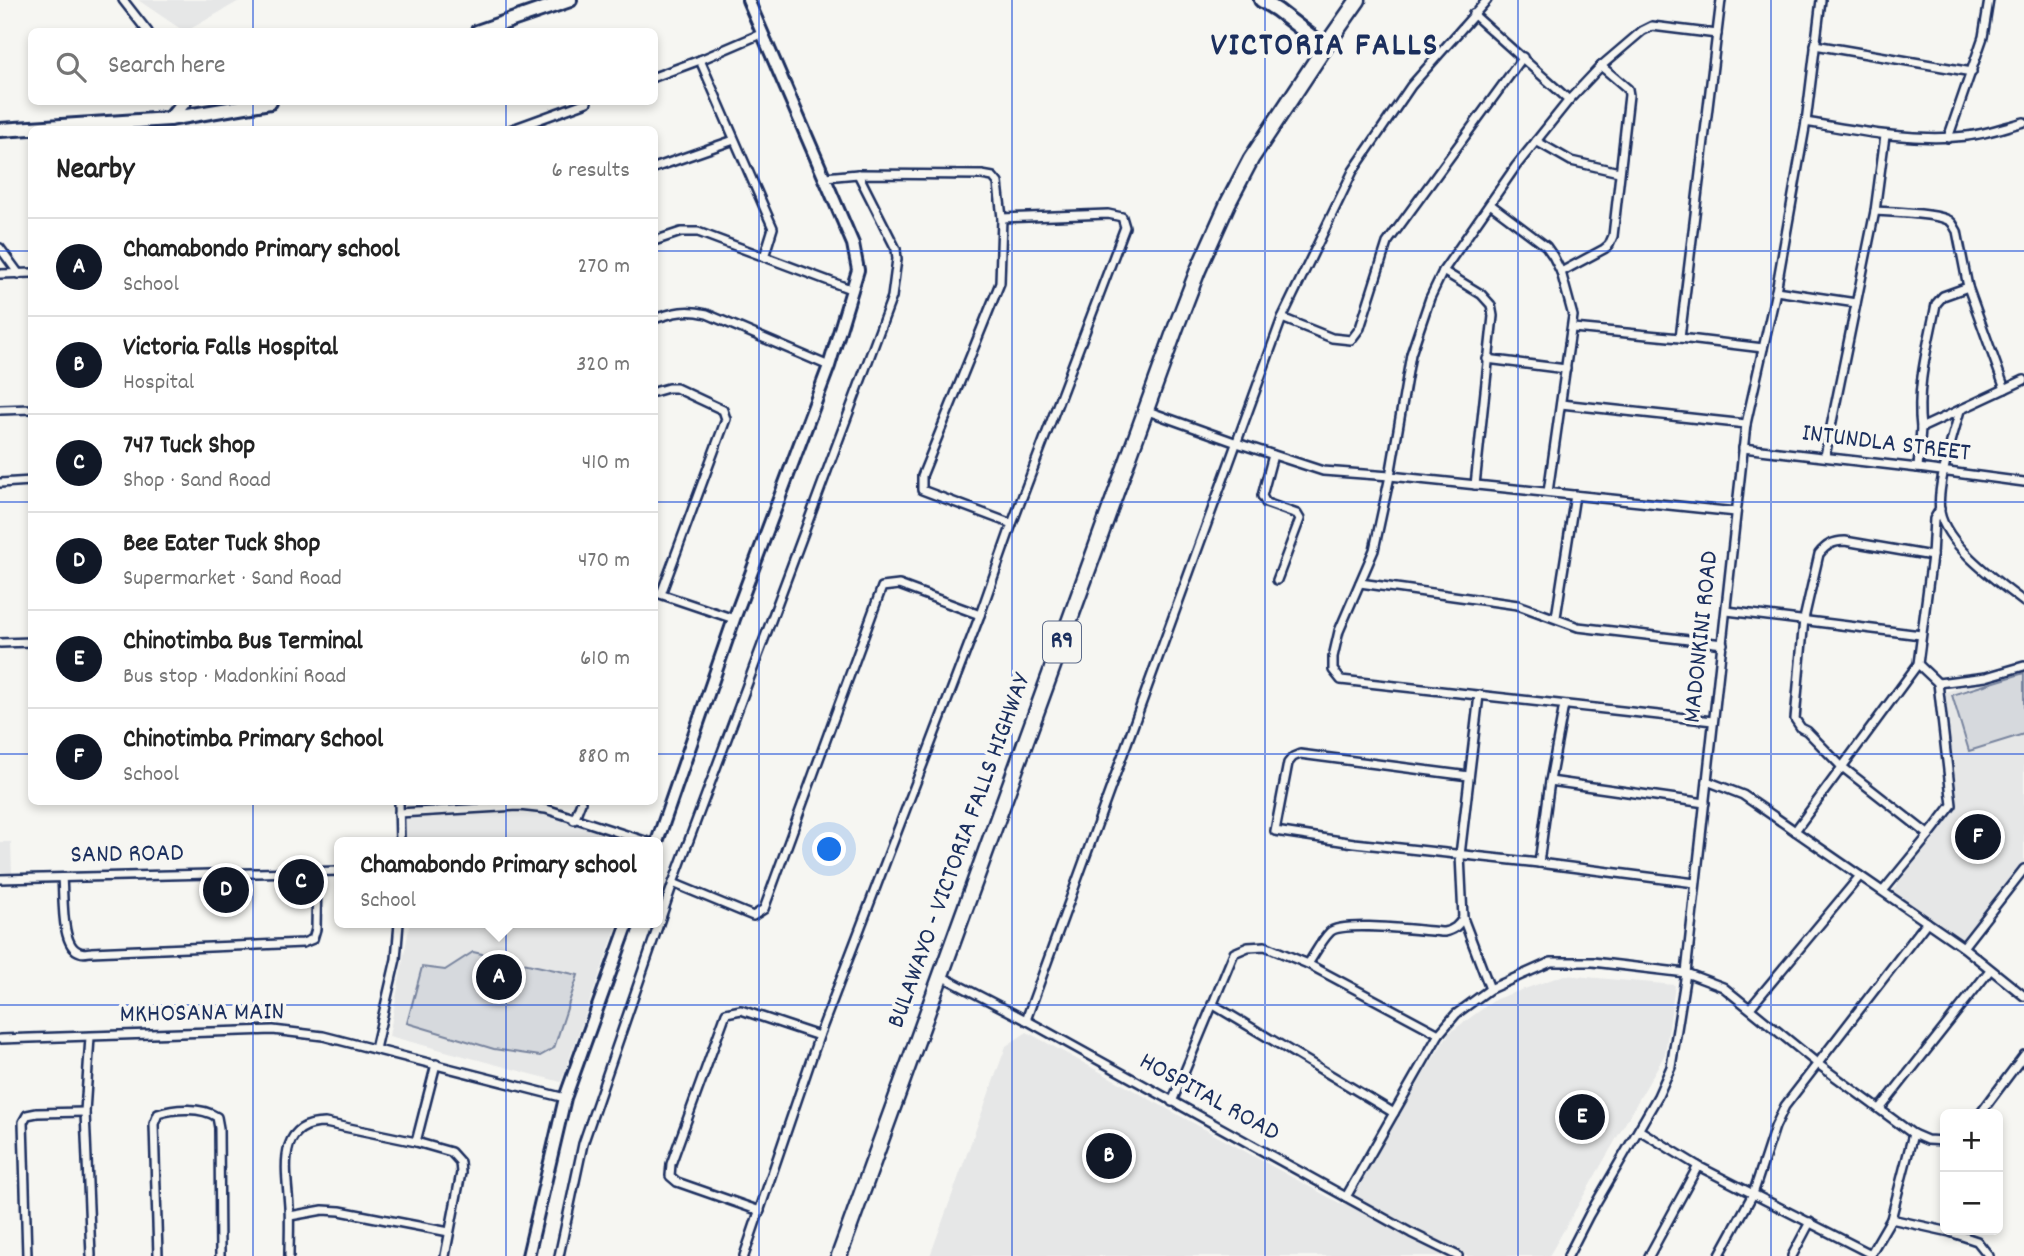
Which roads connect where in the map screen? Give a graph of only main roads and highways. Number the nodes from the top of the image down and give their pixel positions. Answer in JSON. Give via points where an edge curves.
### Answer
{"nodes":[{"id":1,"x":570,"y":0,"type":"edge"},
{"id":2,"x":1261,"y":0,"type":"edge"},
{"id":3,"x":1358,"y":0,"type":"edge"},
{"id":4,"x":489,"y":28,"type":"edge"},
{"id":5,"x":1325,"y":47,"type":"junction"},
{"id":6,"x":181,"y":105,"type":"edge"},
{"id":7,"x":218,"y":105,"type":"edge"},
{"id":8,"x":251,"y":105,"type":"edge"},
{"id":9,"x":201,"y":107,"type":"edge"},
{"id":10,"x":226,"y":109,"type":"junction"},
{"id":11,"x":169,"y":119,"type":"junction"},
{"id":12,"x":61,"y":126,"type":"edge"},
{"id":13,"x":28,"y":128,"type":"edge"},
{"id":14,"x":0,"y":130,"type":"edge"},
{"id":15,"x":839,"y":1256,"type":"edge"}],
"edges":[{"from":1,"to":4,"type":"main road"},
{"from":2,"to":5,"type":"main road"},
{"from":3,"to":5,"type":"highway","number":"R9"},
{"from":5,"to":15,"type":"highway","name":"BULAWAYO - VICTORIA FALLS HIGHWAY","number":"R9","via":[[1251,159],[1185,304]]},
{"from":6,"to":11,"type":"main road"},
{"from":7,"to":10,"type":"main road"},
{"from":8,"to":10,"type":"main road"},
{"from":9,"to":10,"type":"main road"},
{"from":9,"to":11,"type":"main road"},
{"from":11,"to":12,"type":"main road"},
{"from":13,"to":14,"type":"main road"}]}
